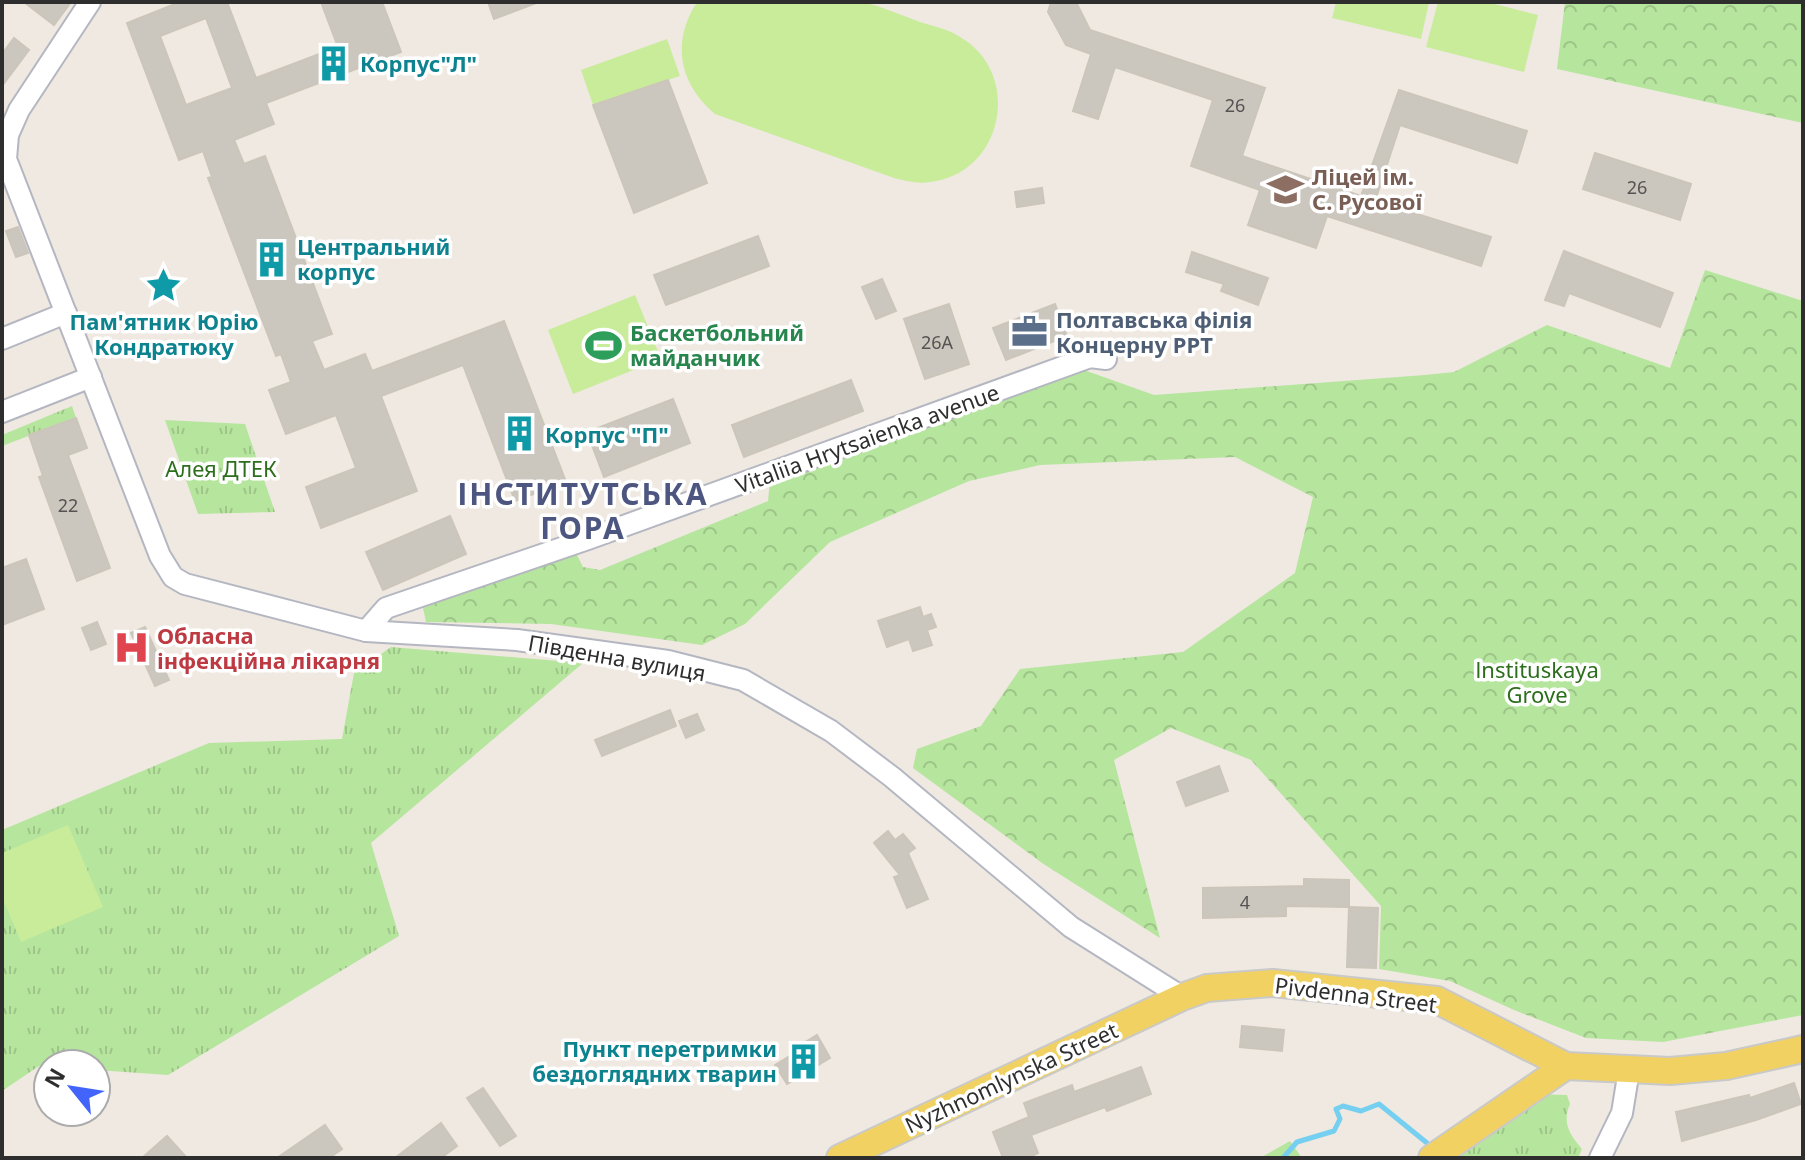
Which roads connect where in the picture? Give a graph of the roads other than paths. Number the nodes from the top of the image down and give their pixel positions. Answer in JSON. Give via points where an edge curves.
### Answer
{"nodes":[{"id":1,"x":90,"y":2,"type":"edge"},
{"id":2,"x":66,"y":313,"type":"junction"},
{"id":3,"x":2,"y":339,"type":"edge"},
{"id":4,"x":1106,"y":359,"type":"dead end"},
{"id":5,"x":91,"y":377,"type":"junction"},
{"id":6,"x":2,"y":412,"type":"edge"},
{"id":7,"x":366,"y":631,"type":"junction"},
{"id":8,"x":1182,"y":997,"type":"junction"},
{"id":9,"x":1803,"y":1049,"type":"edge"},
{"id":10,"x":1566,"y":1066,"type":"junction"},
{"id":11,"x":1629,"y":1070,"type":"junction"},
{"id":12,"x":840,"y":1158,"type":"edge"},
{"id":13,"x":1432,"y":1158,"type":"edge"},
{"id":14,"x":1600,"y":1158,"type":"edge"}],
"edges":[{"from":1,"to":2,"type":"street","via":[[19,110],[8,135],[6,159]]},
{"from":2,"to":3,"type":"street"},
{"from":2,"to":5,"type":"street"},
{"from":4,"to":7,"type":"street","name":"Vitaliia Hrytsaienka avenue","via":[[1090,357],[386,608]]},
{"from":5,"to":6,"type":"street"},
{"from":5,"to":7,"type":"street","name":"Південна вулиця","via":[[160,556],[173,577]]},
{"from":7,"to":8,"type":"street","name":"Південна вулиця","via":[[517,640],[668,661],[743,680],[831,731],[1071,927]]},
{"from":8,"to":10,"type":"main road","name":"Pivdenna Street","via":[[1207,988],[1273,983],[1437,1000]]},
{"from":8,"to":12,"type":"main road","name":"Nyzhnomlynska Street"},
{"from":9,"to":11,"type":"main road","name":"Pivdenna Street","via":[[1726,1066]]},
{"from":10,"to":11,"type":"main road","name":"Pivdenna Street"},
{"from":10,"to":13,"type":"main road"},
{"from":11,"to":14,"type":"street","via":[[1622,1113]]}]}
